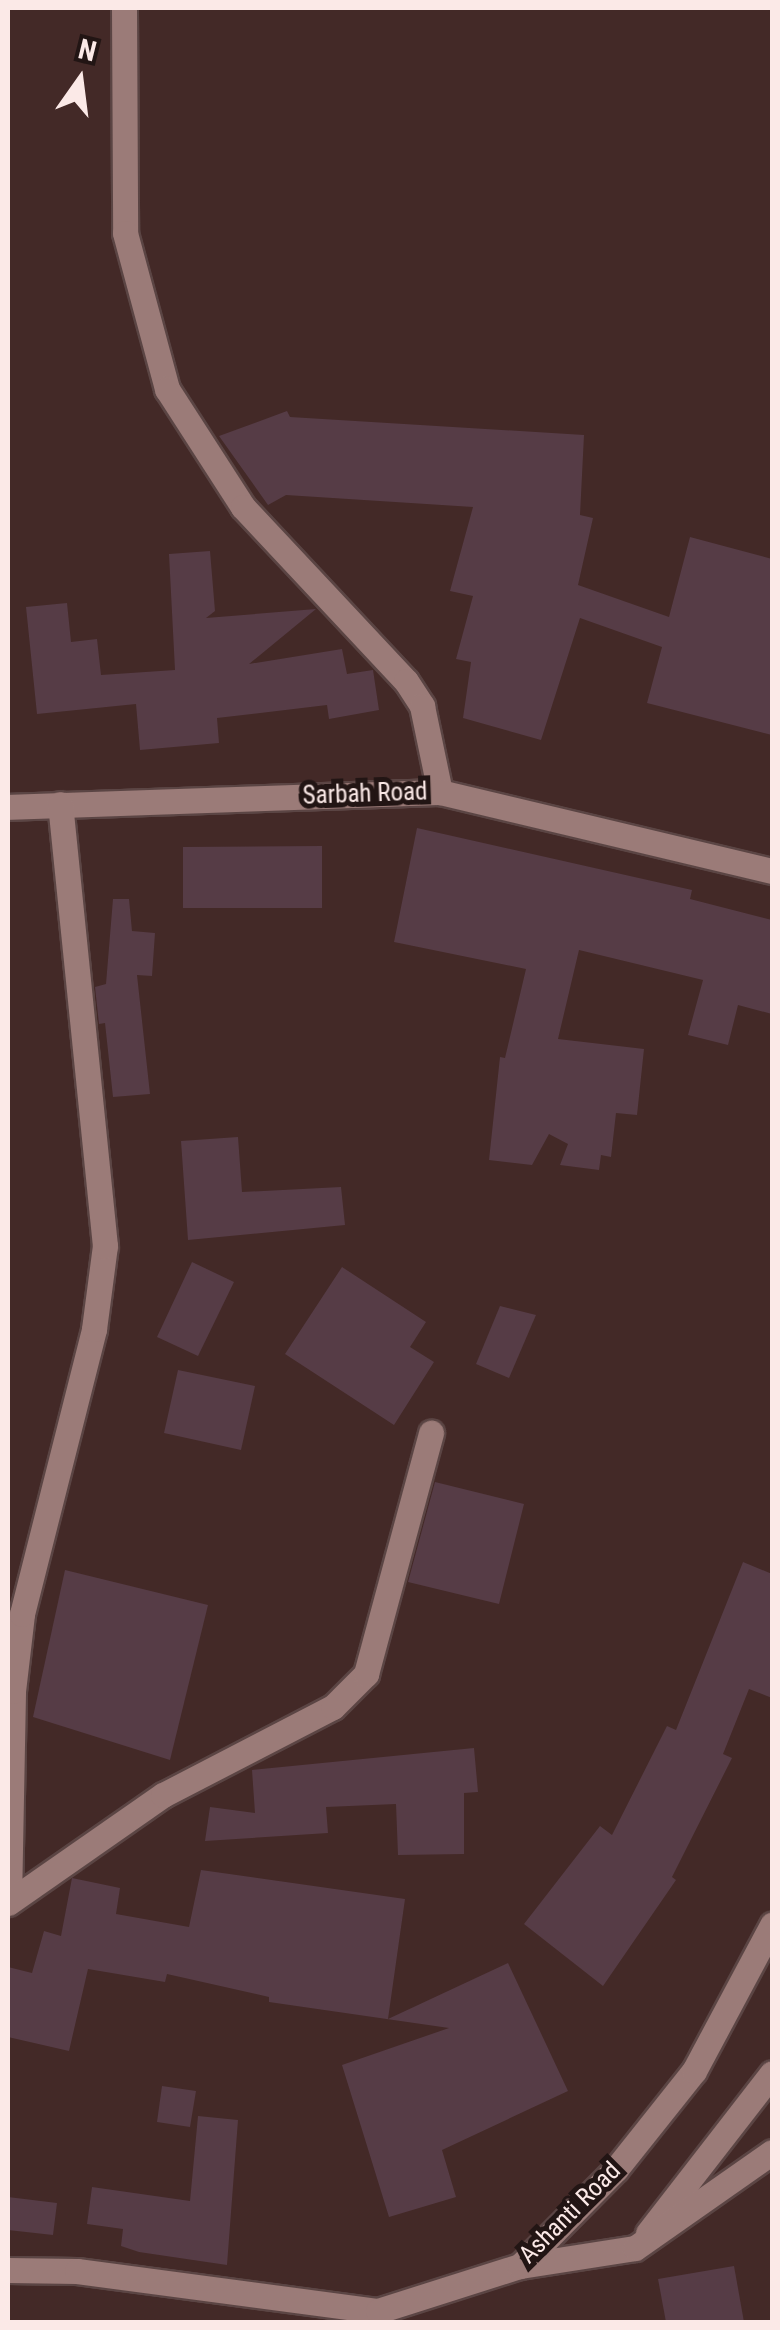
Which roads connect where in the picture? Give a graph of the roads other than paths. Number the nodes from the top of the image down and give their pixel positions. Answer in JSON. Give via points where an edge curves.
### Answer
{"nodes":[{"id":1,"x":124,"y":8,"type":"edge"},
{"id":2,"x":440,"y":792,"type":"junction"},
{"id":3,"x":60,"y":804,"type":"junction"},
{"id":4,"x":8,"y":807,"type":"edge"},
{"id":5,"x":772,"y":870,"type":"edge"},
{"id":6,"x":432,"y":1434,"type":"dead end"},
{"id":7,"x":8,"y":1902,"type":"edge"},
{"id":8,"x":772,"y":1926,"type":"edge"},
{"id":9,"x":772,"y":2072,"type":"edge"},
{"id":10,"x":772,"y":2152,"type":"edge"},
{"id":11,"x":635,"y":2248,"type":"junction"},
{"id":12,"x":520,"y":2266,"type":"junction"},
{"id":13,"x":8,"y":2270,"type":"edge"},
{"id":14,"x":380,"y":2316,"type":"edge"}],
"edges":[{"from":1,"to":2,"type":"street","via":[[125,233],[167,389],[243,507],[406,681],[422,706]]},
{"from":2,"to":3,"type":"street","name":"Sarbah Road"},
{"from":2,"to":5,"type":"street","name":"Sarbah Road"},
{"from":3,"to":4,"type":"street","name":"Sarbah Road"},
{"from":3,"to":7,"type":"street","via":[[105,1246],[94,1329],[22,1614],[13,1691]]},
{"from":6,"to":7,"type":"street","via":[[366,1674],[332,1708],[163,1795]]},
{"from":8,"to":12,"type":"street","name":"Ashanti Road","via":[[694,2071],[616,2169]]},
{"from":9,"to":11,"type":"street"},
{"from":10,"to":11,"type":"street"},
{"from":11,"to":12,"type":"street"},
{"from":12,"to":14,"type":"street","name":"Ashanti Road"},
{"from":13,"to":14,"type":"street","name":"Ashanti Road","via":[[77,2271]]}]}
